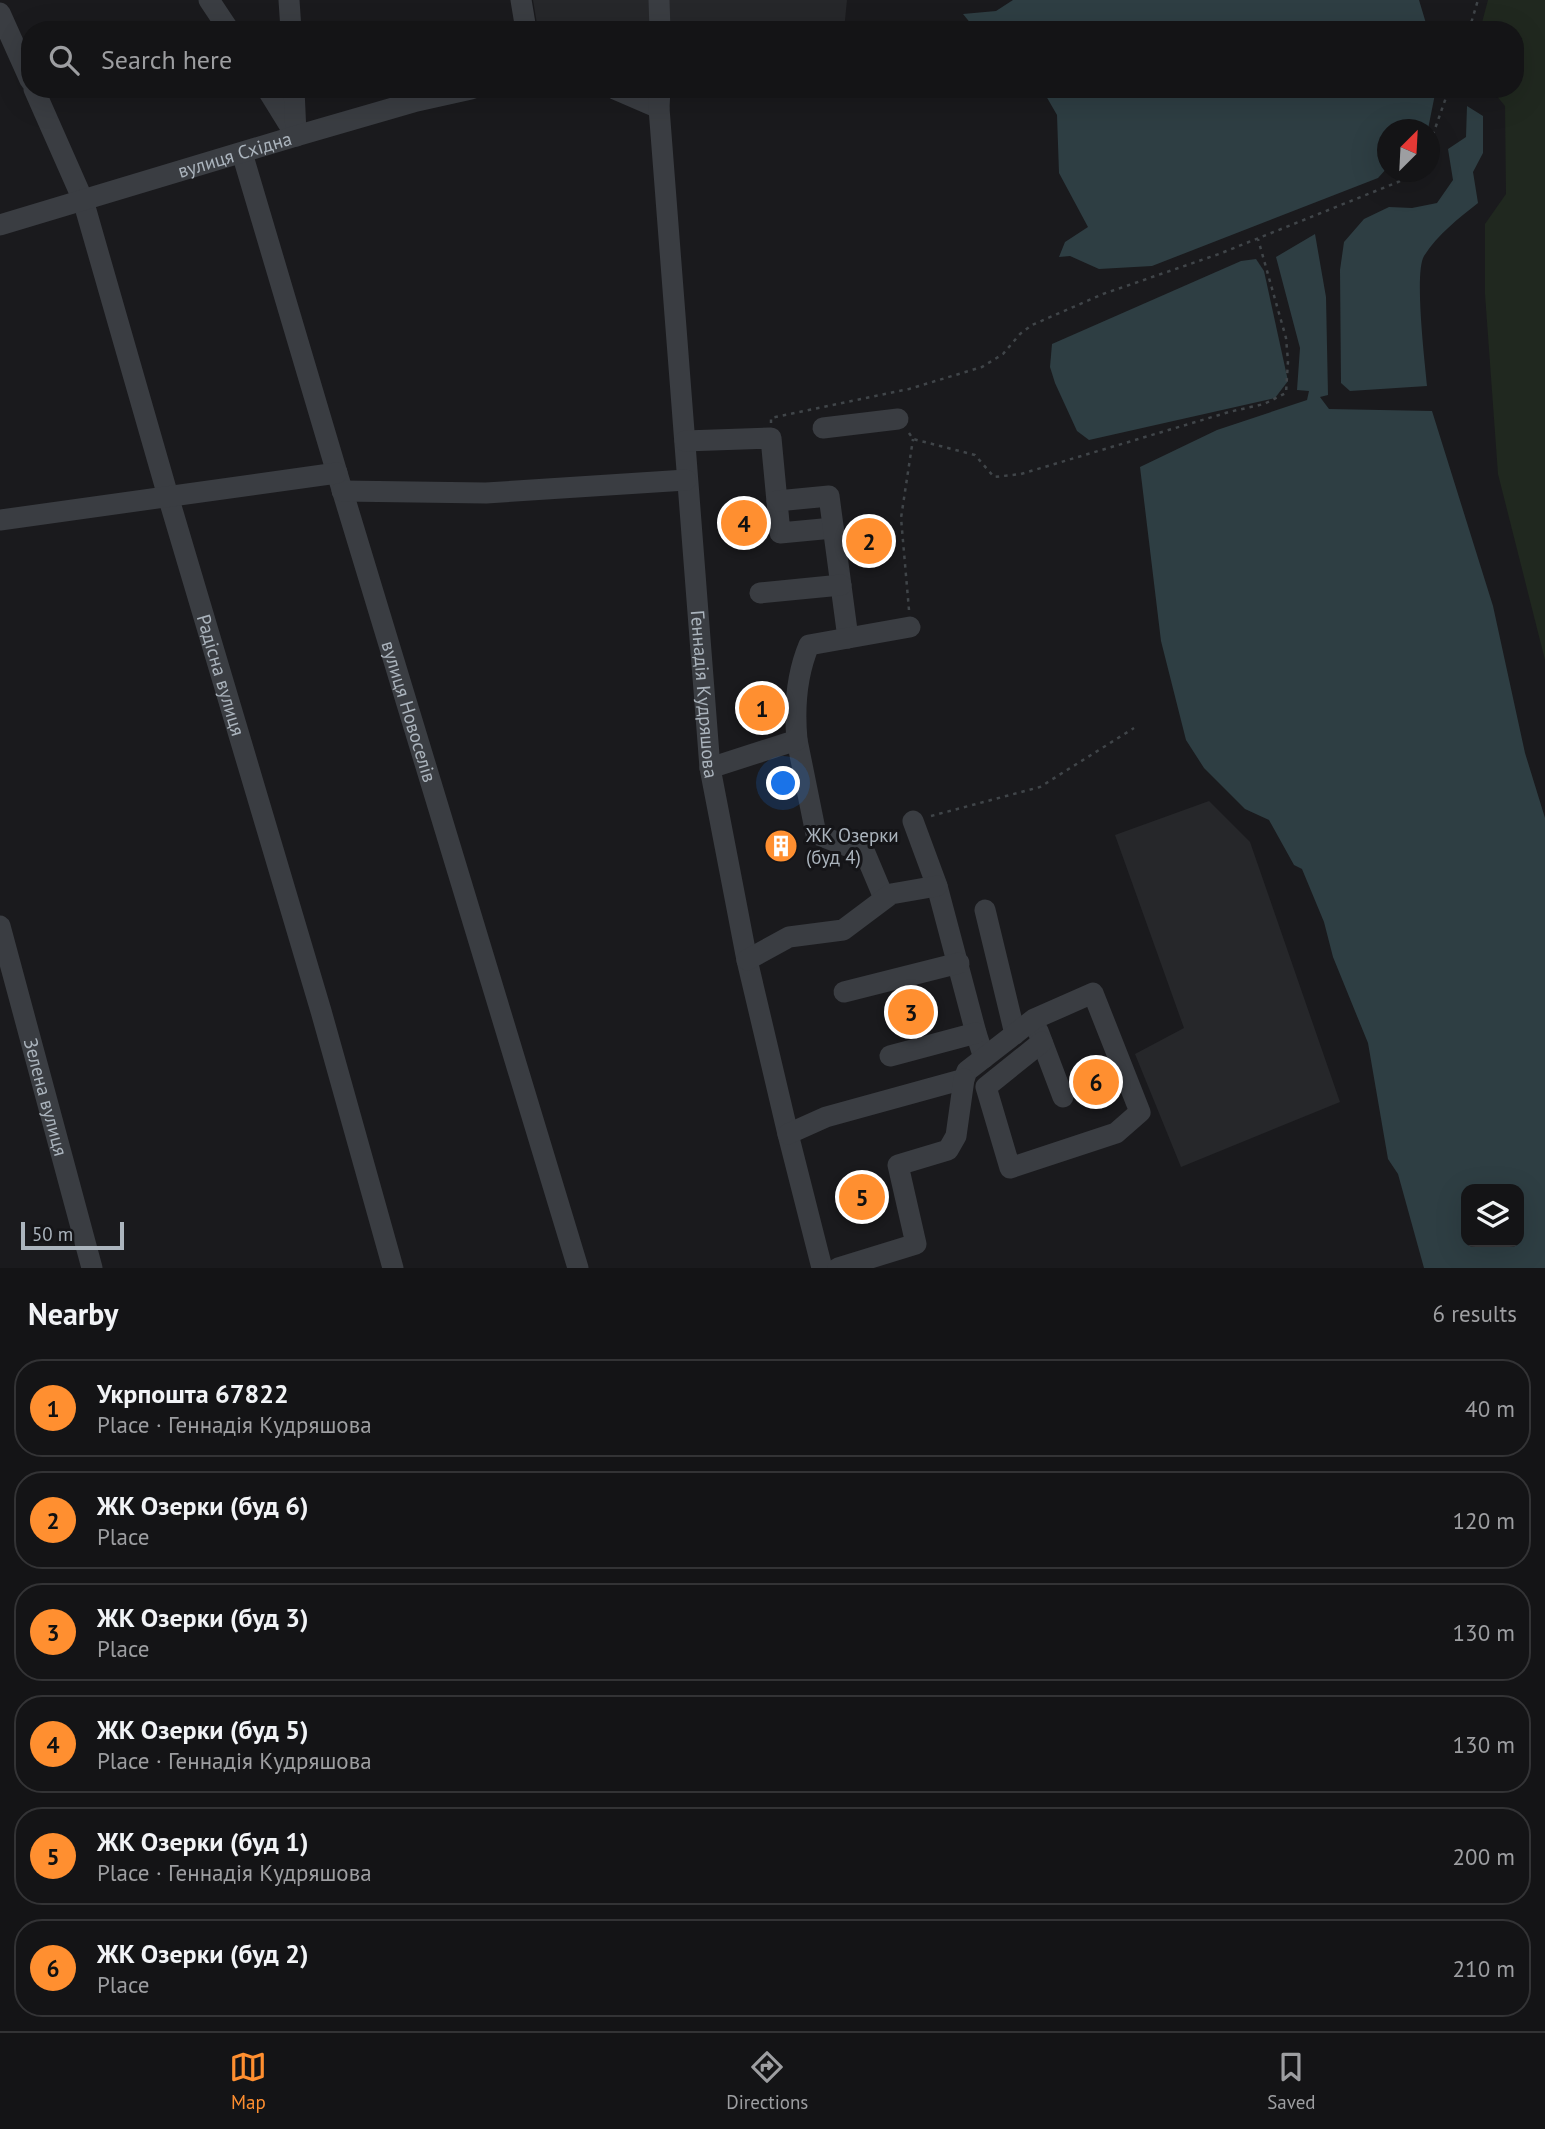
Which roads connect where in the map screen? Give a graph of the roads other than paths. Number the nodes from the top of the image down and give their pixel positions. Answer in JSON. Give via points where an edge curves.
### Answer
{"nodes":[{"id":1,"x":209,"y":0,"type":"edge"},
{"id":2,"x":289,"y":0,"type":"edge"},
{"id":3,"x":521,"y":0,"type":"edge"},
{"id":4,"x":659,"y":0,"type":"edge"},
{"id":5,"x":0,"y":13,"type":"edge"},
{"id":6,"x":223,"y":21,"type":"edge"},
{"id":7,"x":290,"y":21,"type":"edge"},
{"id":8,"x":524,"y":21,"type":"edge"},
{"id":9,"x":660,"y":21,"type":"edge"},
{"id":10,"x":21,"y":60,"type":"edge"},
{"id":11,"x":38,"y":98,"type":"edge"},
{"id":12,"x":273,"y":98,"type":"edge"},
{"id":13,"x":294,"y":98,"type":"edge"},
{"id":14,"x":430,"y":98,"type":"edge"},
{"id":15,"x":660,"y":99,"type":"edge"},
{"id":16,"x":296,"y":136,"type":"junction"},
{"id":17,"x":242,"y":153,"type":"junction"},
{"id":18,"x":83,"y":200,"type":"junction"},
{"id":19,"x":0,"y":225,"type":"edge"},
{"id":20,"x":898,"y":419,"type":"road end"},
{"id":21,"x":823,"y":428,"type":"dead end"},
{"id":22,"x":685,"y":441,"type":"junction"},
{"id":23,"x":686,"y":481,"type":"junction"},
{"id":24,"x":339,"y":482,"type":"junction"},
{"id":25,"x":168,"y":496,"type":"junction"},
{"id":26,"x":778,"y":501,"type":"junction"},
{"id":27,"x":0,"y":520,"type":"edge"},
{"id":28,"x":833,"y":528,"type":"junction"},
{"id":29,"x":841,"y":585,"type":"junction"},
{"id":30,"x":760,"y":593,"type":"dead end"},
{"id":31,"x":910,"y":627,"type":"road end"},
{"id":32,"x":848,"y":638,"type":"junction"},
{"id":33,"x":797,"y":740,"type":"junction"},
{"id":34,"x":710,"y":768,"type":"junction"},
{"id":35,"x":913,"y":821,"type":"road end"},
{"id":36,"x":937,"y":886,"type":"junction"},
{"id":37,"x":884,"y":898,"type":"junction"},
{"id":38,"x":985,"y":910,"type":"dead end"},
{"id":39,"x":0,"y":926,"type":"edge"},
{"id":40,"x":747,"y":960,"type":"junction"},
{"id":41,"x":958,"y":963,"type":"junction"},
{"id":42,"x":844,"y":992,"type":"dead end"},
{"id":43,"x":1034,"y":1019,"type":"junction"},
{"id":44,"x":975,"y":1033,"type":"junction"},
{"id":45,"x":1015,"y":1034,"type":"junction"},
{"id":46,"x":1042,"y":1042,"type":"junction"},
{"id":47,"x":890,"y":1056,"type":"dead end"},
{"id":48,"x":984,"y":1058,"type":"junction"},
{"id":49,"x":964,"y":1079,"type":"junction"},
{"id":50,"x":1063,"y":1097,"type":"dead end"},
{"id":51,"x":788,"y":1135,"type":"junction"},
{"id":52,"x":92,"y":1268,"type":"edge"},
{"id":53,"x":393,"y":1268,"type":"edge"},
{"id":54,"x":578,"y":1268,"type":"edge"},
{"id":55,"x":822,"y":1268,"type":"edge"},
{"id":56,"x":838,"y":1268,"type":"edge"}],
"edges":[{"from":1,"to":6,"type":"street"},
{"from":2,"to":7,"type":"street"},
{"from":3,"to":8,"type":"street"},
{"from":4,"to":9,"type":"street"},
{"from":5,"to":10,"type":"street"},
{"from":11,"to":18,"type":"street","name":"Радісна вулиця"},
{"from":12,"to":16,"type":"street"},
{"from":13,"to":16,"type":"street"},
{"from":14,"to":16,"type":"street","name":"вулиця Східна"},
{"from":15,"to":22,"type":"street","name":"Геннадія Кудряшова"},
{"from":16,"to":17,"type":"street","name":"вулиця Східна"},
{"from":17,"to":18,"type":"street","name":"вулиця Східна"},
{"from":17,"to":24,"type":"street","name":"вулиця Новоселів"},
{"from":18,"to":19,"type":"street","name":"вулиця Східна"},
{"from":18,"to":25,"type":"street","name":"Радісна вулиця"},
{"from":20,"to":21,"type":"street"},
{"from":22,"to":23,"type":"street","name":"Геннадія Кудряшова"},
{"from":22,"to":26,"type":"street","via":[[771,438]]},
{"from":23,"to":24,"type":"street","via":[[486,493]]},
{"from":23,"to":34,"type":"street","name":"Геннадія Кудряшова"},
{"from":24,"to":25,"type":"street"},
{"from":24,"to":54,"type":"street","name":"вулиця Новоселів"},
{"from":25,"to":27,"type":"street"},
{"from":25,"to":53,"type":"street","name":"Радісна вулиця"},
{"from":26,"to":28,"type":"street","via":[[829,496]]},
{"from":26,"to":28,"type":"street","via":[[780,533]]},
{"from":28,"to":29,"type":"street"},
{"from":29,"to":30,"type":"street"},
{"from":29,"to":32,"type":"street"},
{"from":31,"to":32,"type":"street"},
{"from":32,"to":33,"type":"street","via":[[809,646],[800,668]]},
{"from":33,"to":34,"type":"street"},
{"from":33,"to":37,"type":"street","via":[[816,834],[865,853]]},
{"from":34,"to":40,"type":"street","name":"Геннадія Кудряшова"},
{"from":35,"to":36,"type":"street"},
{"from":36,"to":37,"type":"street"},
{"from":36,"to":41,"type":"street"},
{"from":37,"to":40,"type":"street","via":[[843,930],[789,937]]},
{"from":38,"to":45,"type":"street"},
{"from":39,"to":52,"type":"street","name":"Зелена вулиця"},
{"from":40,"to":51,"type":"street","name":"Геннадія Кудряшова"},
{"from":41,"to":42,"type":"street"},
{"from":41,"to":44,"type":"street"},
{"from":43,"to":45,"type":"street"},
{"from":43,"to":46,"type":"street"},
{"from":43,"to":46,"type":"street","via":[[1093,993],[1140,1112],[1116,1133],[1010,1168],[986,1087]]},
{"from":44,"to":47,"type":"street"},
{"from":44,"to":48,"type":"street"},
{"from":45,"to":48,"type":"street"},
{"from":46,"to":50,"type":"street"},
{"from":48,"to":49,"type":"street"},
{"from":49,"to":51,"type":"street","via":[[826,1117]]},
{"from":49,"to":56,"type":"street","via":[[956,1136],[947,1150],[898,1165],[916,1244]]},
{"from":51,"to":55,"type":"street","name":"Геннадія Кудряшова"}]}
